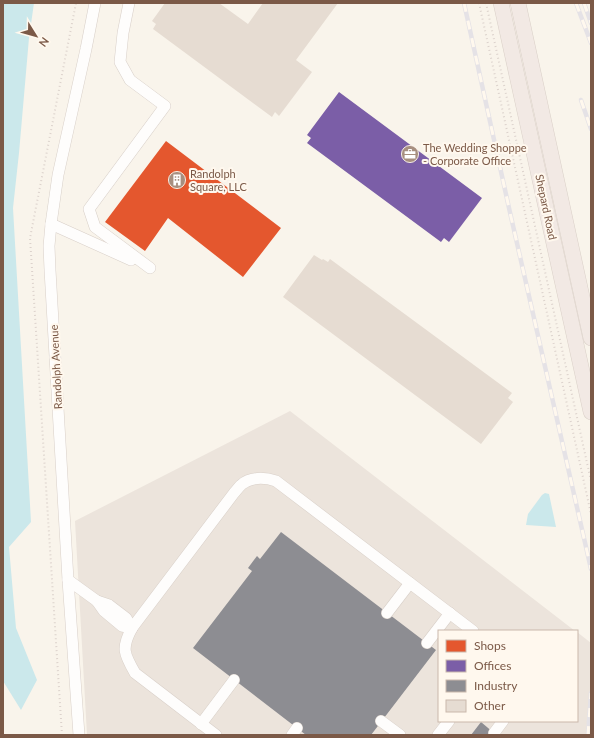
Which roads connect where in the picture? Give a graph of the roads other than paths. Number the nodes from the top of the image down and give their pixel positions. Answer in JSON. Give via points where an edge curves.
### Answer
{"nodes":[{"id":1,"x":94,"y":3,"type":"edge"},
{"id":2,"x":129,"y":3,"type":"edge"},
{"id":3,"x":501,"y":3,"type":"edge"},
{"id":4,"x":518,"y":3,"type":"edge"},
{"id":5,"x":51,"y":224,"type":"junction"},
{"id":6,"x":591,"y":338,"type":"edge"},
{"id":7,"x":591,"y":412,"type":"edge"},
{"id":8,"x":68,"y":580,"type":"junction"},
{"id":9,"x":410,"y":583,"type":"junction"},
{"id":10,"x":387,"y":613,"type":"dead end"},
{"id":11,"x":450,"y":613,"type":"junction"},
{"id":12,"x":132,"y":628,"type":"junction"},
{"id":13,"x":472,"y":630,"type":"edge"},
{"id":14,"x":427,"y":643,"type":"dead end"},
{"id":15,"x":234,"y":680,"type":"dead end"},
{"id":16,"x":381,"y":721,"type":"dead end"},
{"id":17,"x":448,"y":722,"type":"edge"},
{"id":18,"x":502,"y":722,"type":"edge"},
{"id":19,"x":201,"y":724,"type":"junction"},
{"id":20,"x":494,"y":733,"type":"dead end"},
{"id":21,"x":79,"y":735,"type":"edge"},
{"id":22,"x":216,"y":735,"type":"edge"},
{"id":23,"x":400,"y":735,"type":"edge"},
{"id":24,"x":438,"y":735,"type":"edge"}],
"edges":[{"from":1,"to":5,"type":"street","name":"Randolph Avenue","via":[[58,175]]},
{"from":2,"to":5,"type":"street","via":[[120,62],[130,80],[165,106],[89,209],[95,227],[150,268]]},
{"from":3,"to":7,"type":"highway","name":"Shepard Road"},
{"from":4,"to":6,"type":"highway","name":"Shepard Road"},
{"from":5,"to":8,"type":"street","name":"Randolph Avenue","via":[[50,270]]},
{"from":8,"to":12,"type":"street","via":[[97,601],[109,605],[126,618]]},
{"from":8,"to":21,"type":"street","name":"Randolph Avenue"},
{"from":9,"to":10,"type":"street"},
{"from":9,"to":11,"type":"street"},
{"from":9,"to":12,"type":"street","via":[[276,481],[260,478],[241,485]]},
{"from":11,"to":13,"type":"street"},
{"from":11,"to":14,"type":"street"},
{"from":12,"to":19,"type":"street","via":[[124,648],[135,673]]},
{"from":15,"to":19,"type":"street"},
{"from":16,"to":23,"type":"street"},
{"from":17,"to":24,"type":"street"},
{"from":18,"to":20,"type":"street"},
{"from":19,"to":22,"type":"street"}]}
